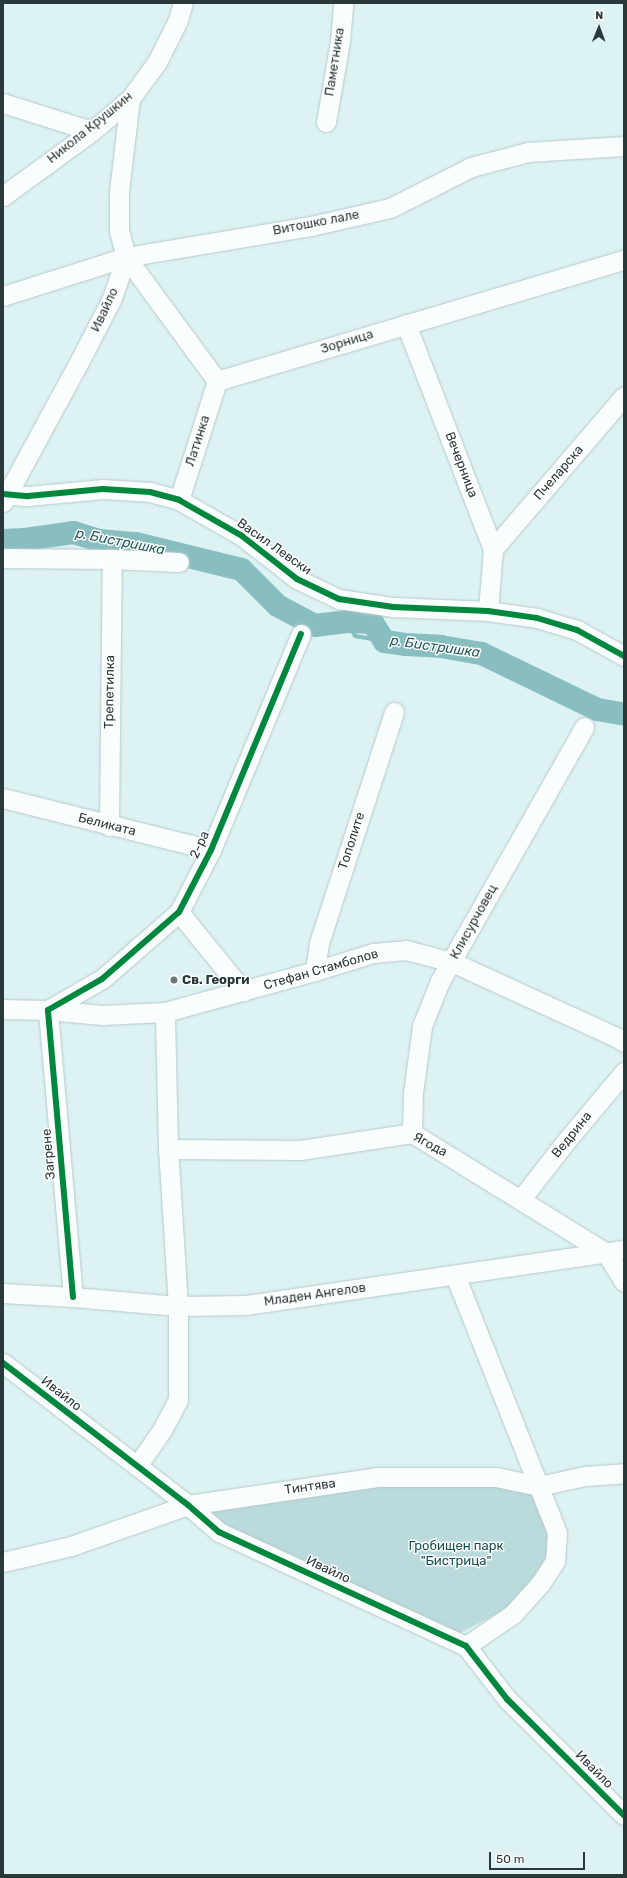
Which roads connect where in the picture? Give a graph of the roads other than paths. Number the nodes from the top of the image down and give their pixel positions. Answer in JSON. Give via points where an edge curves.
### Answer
{"nodes":[{"id":1,"x":183,"y":3,"type":"edge"},
{"id":2,"x":343,"y":3,"type":"edge"},
{"id":3,"x":130,"y":99,"type":"junction"},
{"id":4,"x":3,"y":103,"type":"edge"},
{"id":5,"x":326,"y":122,"type":"dead end"},
{"id":6,"x":92,"y":131,"type":"junction"},
{"id":7,"x":624,"y":146,"type":"edge"},
{"id":8,"x":3,"y":196,"type":"edge"},
{"id":9,"x":126,"y":257,"type":"junction"},
{"id":10,"x":624,"y":260,"type":"edge"},
{"id":11,"x":3,"y":296,"type":"edge"},
{"id":12,"x":406,"y":324,"type":"junction"},
{"id":13,"x":217,"y":381,"type":"junction"},
{"id":14,"x":624,"y":396,"type":"edge"},
{"id":15,"x":4,"y":497,"type":"edge"},
{"id":16,"x":179,"y":500,"type":"junction"},
{"id":17,"x":493,"y":549,"type":"junction"},
{"id":18,"x":3,"y":558,"type":"edge"},
{"id":19,"x":112,"y":559,"type":"junction"},
{"id":20,"x":179,"y":562,"type":"dead end"},
{"id":21,"x":488,"y":611,"type":"junction"},
{"id":22,"x":301,"y":634,"type":"dead end"},
{"id":23,"x":624,"y":656,"type":"edge"},
{"id":24,"x":394,"y":712,"type":"dead end"},
{"id":25,"x":584,"y":727,"type":"dead end"},
{"id":26,"x":3,"y":798,"type":"edge"},
{"id":27,"x":108,"y":826,"type":"junction"},
{"id":28,"x":211,"y":850,"type":"junction"},
{"id":29,"x":179,"y":912,"type":"junction"},
{"id":30,"x":452,"y":962,"type":"junction"},
{"id":31,"x":315,"y":971,"type":"junction"},
{"id":32,"x":243,"y":991,"type":"junction"},
{"id":33,"x":3,"y":1009,"type":"edge"},
{"id":34,"x":48,"y":1010,"type":"junction"},
{"id":35,"x":165,"y":1012,"type":"junction"},
{"id":36,"x":624,"y":1042,"type":"edge"},
{"id":37,"x":624,"y":1072,"type":"edge"},
{"id":38,"x":412,"y":1133,"type":"junction"},
{"id":39,"x":168,"y":1149,"type":"junction"},
{"id":40,"x":521,"y":1199,"type":"junction"},
{"id":41,"x":615,"y":1252,"type":"edge"},
{"id":42,"x":455,"y":1275,"type":"junction"},
{"id":43,"x":624,"y":1282,"type":"edge"},
{"id":44,"x":3,"y":1294,"type":"edge"},
{"id":45,"x":73,"y":1297,"type":"junction"},
{"id":46,"x":178,"y":1306,"type":"junction"},
{"id":47,"x":3,"y":1363,"type":"edge"},
{"id":48,"x":138,"y":1466,"type":"junction"},
{"id":49,"x":624,"y":1473,"type":"edge"},
{"id":50,"x":539,"y":1486,"type":"junction"},
{"id":51,"x":188,"y":1505,"type":"junction"},
{"id":52,"x":3,"y":1562,"type":"edge"},
{"id":53,"x":466,"y":1646,"type":"junction"},
{"id":54,"x":624,"y":1815,"type":"edge"}],
"edges":[{"from":1,"to":3,"type":"street","name":"Никола Крушкин","via":[[178,20],[157,62]]},
{"from":2,"to":5,"type":"street","name":"Паметника","via":[[340,41]]},
{"from":3,"to":6,"type":"street","name":"Никола Крушкин"},
{"from":3,"to":9,"type":"street","via":[[118,191],[119,231]]},
{"from":4,"to":6,"type":"street"},
{"from":6,"to":8,"type":"street","name":"Никола Крушкин"},
{"from":7,"to":9,"type":"street","name":"Витошко лале","via":[[528,152],[471,167],[390,208],[311,226]]},
{"from":9,"to":11,"type":"street","name":"Витошко лале"},
{"from":9,"to":13,"type":"street"},
{"from":9,"to":15,"type":"street","name":"Ивайло","via":[[112,298]]},
{"from":10,"to":12,"type":"street","name":"Зорница"},
{"from":12,"to":13,"type":"street","name":"Зорница"},
{"from":12,"to":17,"type":"street","name":"Вечерница"},
{"from":13,"to":16,"type":"street","name":"Латинка"},
{"from":14,"to":17,"type":"street","name":"Пчеларска"},
{"from":15,"to":16,"type":"street","name":"Васил Левски","via":[[103,489],[150,492]]},
{"from":16,"to":21,"type":"street","name":"Васил Левски","via":[[242,536],[297,579],[339,599],[393,607]]},
{"from":17,"to":21,"type":"street","name":"Вечерница"},
{"from":18,"to":19,"type":"street"},
{"from":19,"to":20,"type":"street"},
{"from":19,"to":27,"type":"street","name":"Трепетилка"},
{"from":21,"to":23,"type":"street","name":"Васил Левски","via":[[537,618],[577,630]]},
{"from":22,"to":28,"type":"street","name":"2-ра"},
{"from":24,"to":31,"type":"street","name":"Тополите","via":[[319,943]]},
{"from":25,"to":30,"type":"street","name":"Клисурчовец"},
{"from":26,"to":27,"type":"street","name":"Беликата"},
{"from":27,"to":28,"type":"street","name":"Беликата"},
{"from":28,"to":29,"type":"street","name":"2-ра"},
{"from":29,"to":32,"type":"street"},
{"from":29,"to":34,"type":"street","name":"2-ра","via":[[102,979]]},
{"from":30,"to":31,"type":"street","name":"Стефан Стамболов","via":[[406,950],[373,953]]},
{"from":30,"to":36,"type":"street","name":"Стефан Стамболов"},
{"from":30,"to":38,"type":"street","name":"Клисурчовец","via":[[440,981],[422,1026],[413,1093]]},
{"from":31,"to":32,"type":"street","name":"Стефан Стамболов"},
{"from":32,"to":35,"type":"street","name":"Стефан Стамболов"},
{"from":33,"to":34,"type":"street","name":"Стефан Стамболов"},
{"from":34,"to":35,"type":"street","name":"Стефан Стамболов","via":[[102,1015]]},
{"from":34,"to":45,"type":"street","name":"Загрене"},
{"from":35,"to":39,"type":"street"},
{"from":37,"to":40,"type":"street","name":"Ведрина"},
{"from":38,"to":39,"type":"street","name":"Ягода","via":[[300,1150]]},
{"from":38,"to":40,"type":"street","name":"Ягода"},
{"from":39,"to":46,"type":"street"},
{"from":40,"to":41,"type":"street","name":"Ягода"},
{"from":41,"to":42,"type":"street","name":"Младен Ангелов"},
{"from":41,"to":43,"type":"street","name":"Ягода"},
{"from":42,"to":46,"type":"street","name":"Младен Ангелов","via":[[246,1305]]},
{"from":42,"to":50,"type":"street"},
{"from":44,"to":45,"type":"street","name":"Младен Ангелов"},
{"from":45,"to":46,"type":"street","name":"Младен Ангелов"},
{"from":46,"to":48,"type":"street","via":[[178,1400]]},
{"from":47,"to":48,"type":"street","name":"Ивайло"},
{"from":48,"to":51,"type":"street","name":"Ивайло"},
{"from":49,"to":50,"type":"street","name":"Тинтява","via":[[585,1476]]},
{"from":50,"to":51,"type":"street","name":"Тинтява","via":[[496,1477],[377,1477]]},
{"from":50,"to":53,"type":"street","via":[[557,1533],[555,1561],[540,1584],[513,1614]]},
{"from":51,"to":52,"type":"street","name":"Тинтява","via":[[71,1546]]},
{"from":51,"to":53,"type":"street","name":"Ивайло","via":[[219,1532]]},
{"from":53,"to":54,"type":"street","name":"Ивайло","via":[[507,1699]]}]}
